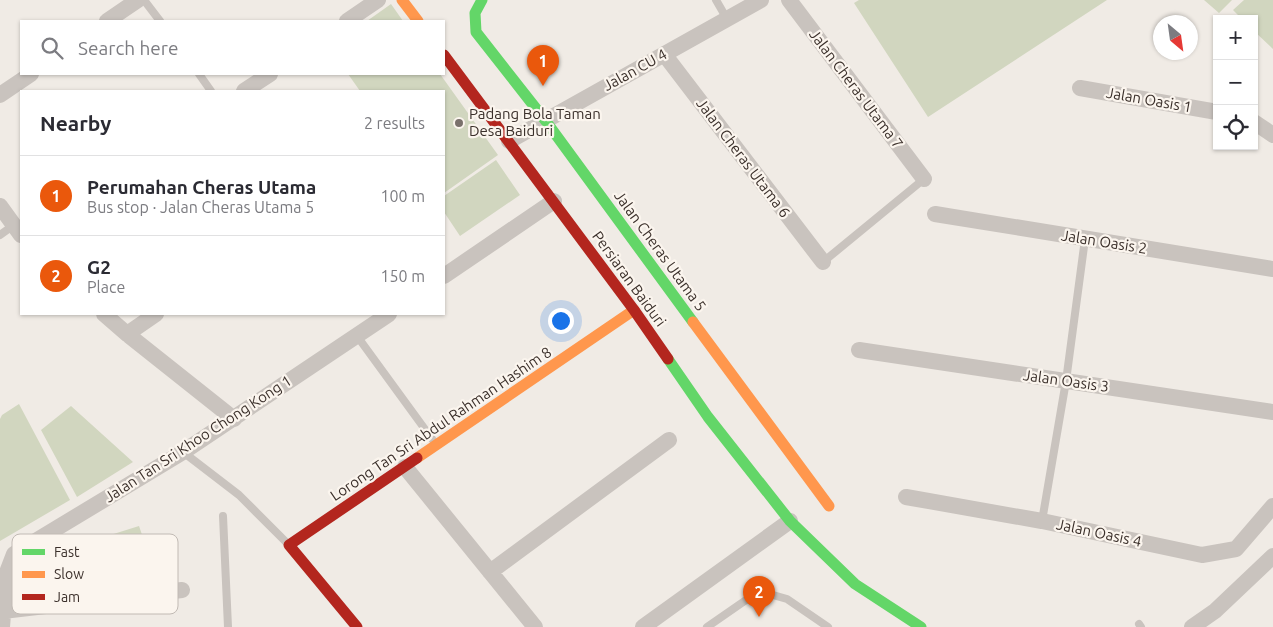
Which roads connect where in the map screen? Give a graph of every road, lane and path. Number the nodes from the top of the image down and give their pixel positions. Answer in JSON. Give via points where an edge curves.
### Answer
{"nodes":[{"id":1,"x":378,"y":0,"type":"edge"},
{"id":2,"x":402,"y":0,"type":"edge"},
{"id":3,"x":482,"y":0,"type":"edge"},
{"id":4,"x":716,"y":0,"type":"edge"},
{"id":5,"x":761,"y":0,"type":"edge"},
{"id":6,"x":789,"y":0,"type":"edge"},
{"id":7,"x":135,"y":1,"type":"edge"},
{"id":8,"x":727,"y":19,"type":"junction"},
{"id":9,"x":108,"y":20,"type":"edge"},
{"id":10,"x":159,"y":20,"type":"edge"},
{"id":11,"x":348,"y":20,"type":"edge"},
{"id":12,"x":417,"y":20,"type":"edge"},
{"id":13,"x":664,"y":54,"type":"junction"},
{"id":14,"x":445,"y":56,"type":"edge"},
{"id":15,"x":30,"y":75,"type":"edge"},
{"id":16,"x":200,"y":75,"type":"edge"},
{"id":17,"x":268,"y":75,"type":"edge"},
{"id":18,"x":1080,"y":88,"type":"dead end"},
{"id":19,"x":211,"y":90,"type":"edge"},
{"id":20,"x":246,"y":90,"type":"edge"},
{"id":21,"x":0,"y":95,"type":"edge"},
{"id":22,"x":1213,"y":111,"type":"edge"},
{"id":23,"x":545,"y":120,"type":"junction"},
{"id":24,"x":1258,"y":125,"type":"edge"},
{"id":25,"x":1273,"y":135,"type":"edge"},
{"id":26,"x":509,"y":141,"type":"junction"},
{"id":27,"x":924,"y":179,"type":"joint"},
{"id":28,"x":554,"y":201,"type":"junction"},
{"id":29,"x":0,"y":206,"type":"edge"},
{"id":30,"x":935,"y":214,"type":"dead end"},
{"id":31,"x":18,"y":230,"type":"edge"},
{"id":32,"x":0,"y":235,"type":"edge"},
{"id":33,"x":1085,"y":239,"type":"junction"},
{"id":34,"x":823,"y":262,"type":"joint"},
{"id":35,"x":1273,"y":269,"type":"edge"},
{"id":36,"x":445,"y":275,"type":"edge"},
{"id":37,"x":634,"y":310,"type":"junction"},
{"id":38,"x":105,"y":315,"type":"edge"},
{"id":39,"x":154,"y":315,"type":"edge"},
{"id":40,"x":388,"y":315,"type":"edge"},
{"id":41,"x":126,"y":334,"type":"junction"},
{"id":42,"x":357,"y":336,"type":"junction"},
{"id":43,"x":859,"y":350,"type":"dead end"},
{"id":44,"x":1066,"y":381,"type":"junction"},
{"id":45,"x":1273,"y":412,"type":"edge"},
{"id":46,"x":234,"y":419,"type":"junction"},
{"id":47,"x":669,"y":440,"type":"dead end"},
{"id":48,"x":436,"y":445,"type":"junction"},
{"id":49,"x":183,"y":452,"type":"junction"},
{"id":50,"x":405,"y":467,"type":"junction"},
{"id":51,"x":906,"y":497,"type":"dead end"},
{"id":52,"x":829,"y":506,"type":"dead end"},
{"id":53,"x":1273,"y":506,"type":"edge"},
{"id":54,"x":223,"y":516,"type":"dead end"},
{"id":55,"x":790,"y":521,"type":"junction"},
{"id":56,"x":1042,"y":521,"type":"junction"},
{"id":57,"x":47,"y":534,"type":"edge"},
{"id":58,"x":289,"y":545,"type":"junction"},
{"id":59,"x":1273,"y":556,"type":"edge"},
{"id":60,"x":5,"y":567,"type":"edge"},
{"id":61,"x":490,"y":572,"type":"junction"},
{"id":62,"x":182,"y":590,"type":"dead end"},
{"id":63,"x":178,"y":591,"type":"edge"},
{"id":64,"x":33,"y":614,"type":"edge"},
{"id":65,"x":2,"y":619,"type":"edge"},
{"id":66,"x":228,"y":627,"type":"edge"},
{"id":67,"x":356,"y":627,"type":"edge"},
{"id":68,"x":535,"y":627,"type":"edge"},
{"id":69,"x":643,"y":627,"type":"edge"},
{"id":70,"x":707,"y":627,"type":"edge"},
{"id":71,"x":828,"y":627,"type":"edge"},
{"id":72,"x":921,"y":627,"type":"edge"},
{"id":73,"x":1192,"y":627,"type":"edge"}],
"edges":[{"from":1,"to":11,"type":"street"},
{"from":2,"to":12,"type":"street"},
{"from":3,"to":23,"type":"street","name":"Jalan Cheras Utama 5","via":[[475,13],[476,32]]},
{"from":4,"to":8,"type":"lane"},
{"from":5,"to":8,"type":"street","name":"Jalan CU 4"},
{"from":6,"to":27,"type":"street","name":"Jalan Cheras Utama 7"},
{"from":7,"to":9,"type":"street"},
{"from":7,"to":10,"type":"lane"},
{"from":8,"to":13,"type":"street","name":"Jalan CU 4"},
{"from":13,"to":23,"type":"street","name":"Jalan CU 4"},
{"from":13,"to":34,"type":"street","name":"Jalan Cheras Utama 6"},
{"from":14,"to":26,"type":"street","name":"Persiaran Baiduri"},
{"from":15,"to":21,"type":"street"},
{"from":16,"to":19,"type":"lane"},
{"from":17,"to":20,"type":"street"},
{"from":18,"to":22,"type":"street","name":"Jalan Oasis 1"},
{"from":23,"to":26,"type":"street","name":"Jalan CU 4"},
{"from":23,"to":52,"type":"street","name":"Jalan Cheras Utama 5"},
{"from":24,"to":25,"type":"street"},
{"from":26,"to":28,"type":"street","name":"Persiaran Baiduri"},
{"from":27,"to":34,"type":"lane"},
{"from":28,"to":36,"type":"street"},
{"from":28,"to":37,"type":"street","name":"Persiaran Baiduri"},
{"from":29,"to":31,"type":"street"},
{"from":30,"to":33,"type":"street","name":"Jalan Oasis 2"},
{"from":31,"to":32,"type":"lane"},
{"from":33,"to":35,"type":"street","name":"Jalan Oasis 2"},
{"from":33,"to":44,"type":"lane"},
{"from":37,"to":48,"type":"street","name":"Lorong Tan Sri Abdul Rahman Hashim 8"},
{"from":37,"to":55,"type":"street","name":"Persiaran Baiduri","via":[[708,417]]},
{"from":38,"to":41,"type":"street"},
{"from":39,"to":41,"type":"street"},
{"from":40,"to":42,"type":"street","name":"Jalan Tan Sri Khoo Chong Kong 1"},
{"from":41,"to":46,"type":"street"},
{"from":42,"to":46,"type":"street","name":"Jalan Tan Sri Khoo Chong Kong 1"},
{"from":42,"to":48,"type":"lane"},
{"from":43,"to":44,"type":"street","name":"Jalan Oasis 3"},
{"from":44,"to":45,"type":"street","name":"Jalan Oasis 3"},
{"from":44,"to":56,"type":"lane"},
{"from":46,"to":49,"type":"street","name":"Jalan Tan Sri Khoo Chong Kong 1"},
{"from":47,"to":61,"type":"street"},
{"from":48,"to":50,"type":"street","name":"Lorong Tan Sri Abdul Rahman Hashim 8"},
{"from":49,"to":57,"type":"street","name":"Jalan Tan Sri Khoo Chong Kong 1"},
{"from":49,"to":58,"type":"lane","via":[[239,495]]},
{"from":50,"to":58,"type":"street","name":"Lorong Tan Sri Abdul Rahman Hashim 8"},
{"from":50,"to":61,"type":"street"},
{"from":51,"to":56,"type":"street","name":"Jalan Oasis 4"},
{"from":53,"to":56,"type":"street","name":"Jalan Oasis 4","via":[[1236,548],[1202,555]]},
{"from":54,"to":66,"type":"lane"},
{"from":55,"to":69,"type":"street"},
{"from":55,"to":72,"type":"street","name":"Persiaran Baiduri","via":[[855,584]]},
{"from":58,"to":67,"type":"street"},
{"from":59,"to":73,"type":"street","via":[[1215,611]]},
{"from":60,"to":65,"type":"street"},
{"from":61,"to":68,"type":"street"},
{"from":62,"to":63,"type":"street"},
{"from":64,"to":65,"type":"street"},
{"from":70,"to":71,"type":"lane","via":[[759,591],[787,599]]}]}
